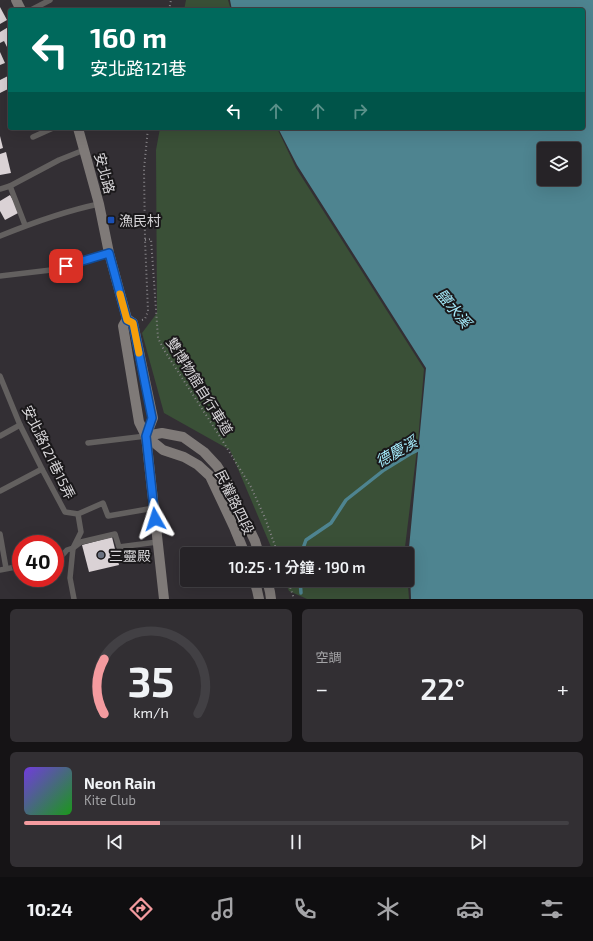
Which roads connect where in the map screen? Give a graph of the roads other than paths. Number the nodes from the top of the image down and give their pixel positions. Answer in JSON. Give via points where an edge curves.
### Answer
{"nodes":[{"id":1,"x":50,"y":0,"type":"edge"},
{"id":2,"x":35,"y":8,"type":"edge"},
{"id":3,"x":49,"y":130,"type":"edge"},
{"id":4,"x":79,"y":130,"type":"edge"},
{"id":5,"x":34,"y":137,"type":"dead end"},
{"id":6,"x":84,"y":150,"type":"junction"},
{"id":7,"x":10,"y":186,"type":"junction"},
{"id":8,"x":0,"y":189,"type":"edge"},
{"id":9,"x":99,"y":204,"type":"junction"},
{"id":10,"x":25,"y":225,"type":"junction"},
{"id":11,"x":0,"y":236,"type":"edge"},
{"id":12,"x":109,"y":253,"type":"junction"},
{"id":13,"x":0,"y":276,"type":"edge"},
{"id":14,"x":0,"y":376,"type":"edge"},
{"id":15,"x":20,"y":425,"type":"junction"},
{"id":16,"x":0,"y":436,"type":"edge"},
{"id":17,"x":146,"y":436,"type":"junction"},
{"id":18,"x":88,"y":443,"type":"dead end"},
{"id":19,"x":42,"y":469,"type":"junction"},
{"id":20,"x":0,"y":491,"type":"edge"},
{"id":21,"x":154,"y":508,"type":"junction"},
{"id":22,"x":78,"y":514,"type":"junction"},
{"id":23,"x":0,"y":534,"type":"edge"},
{"id":24,"x":157,"y":542,"type":"junction"},
{"id":25,"x":241,"y":547,"type":"edge"},
{"id":26,"x":257,"y":547,"type":"edge"},
{"id":27,"x":73,"y":548,"type":"junction"},
{"id":28,"x":64,"y":554,"type":"edge"},
{"id":29,"x":12,"y":567,"type":"edge"},
{"id":30,"x":6,"y":568,"type":"junction"},
{"id":31,"x":0,"y":570,"type":"edge"},
{"id":32,"x":256,"y":587,"type":"edge"},
{"id":33,"x":268,"y":587,"type":"edge"},
{"id":34,"x":74,"y":599,"type":"edge"},
{"id":35,"x":164,"y":599,"type":"edge"},
{"id":36,"x":259,"y":599,"type":"edge"},
{"id":37,"x":271,"y":599,"type":"edge"}],
"edges":[{"from":1,"to":2,"type":"lane"},
{"from":3,"to":5,"type":"lane"},
{"from":4,"to":6,"type":"street","name":"安北路"},
{"from":6,"to":7,"type":"lane"},
{"from":6,"to":9,"type":"street","name":"安北路"},
{"from":7,"to":8,"type":"lane"},
{"from":7,"to":10,"type":"lane"},
{"from":9,"to":10,"type":"lane"},
{"from":9,"to":12,"type":"street","name":"安北路"},
{"from":10,"to":11,"type":"lane"},
{"from":12,"to":13,"type":"lane","via":[[51,270]]},
{"from":12,"to":17,"type":"street","name":"安北路","via":[[130,321],[152,418]]},
{"from":14,"to":15,"type":"lane","name":"安北路121巷15弄"},
{"from":15,"to":16,"type":"lane"},
{"from":15,"to":19,"type":"lane","name":"安北路121巷15弄"},
{"from":17,"to":18,"type":"lane"},
{"from":17,"to":21,"type":"street","name":"安北路"},
{"from":17,"to":25,"type":"street","name":"民權路四段","via":[[163,450],[184,456],[210,476]]},
{"from":17,"to":26,"type":"street","name":"民權路四段","via":[[162,433],[183,437],[204,452],[228,482]]},
{"from":19,"to":20,"type":"lane"},
{"from":19,"to":22,"type":"lane","name":"安北路121巷15弄","via":[[64,512]]},
{"from":21,"to":22,"type":"lane","via":[[108,516],[103,504]]},
{"from":21,"to":24,"type":"street","name":"安北路"},
{"from":22,"to":27,"type":"lane","name":"安北路121巷15弄","via":[[81,532]]},
{"from":23,"to":30,"type":"lane"},
{"from":24,"to":27,"type":"lane","via":[[119,548],[115,534],[81,542]]},
{"from":24,"to":35,"type":"street","name":"安北路"},
{"from":27,"to":28,"type":"lane"},
{"from":27,"to":34,"type":"lane","name":"安北路121巷15弄","via":[[70,578]]},
{"from":29,"to":30,"type":"lane"},
{"from":30,"to":31,"type":"lane"},
{"from":32,"to":36,"type":"street"},
{"from":33,"to":37,"type":"street"}]}
